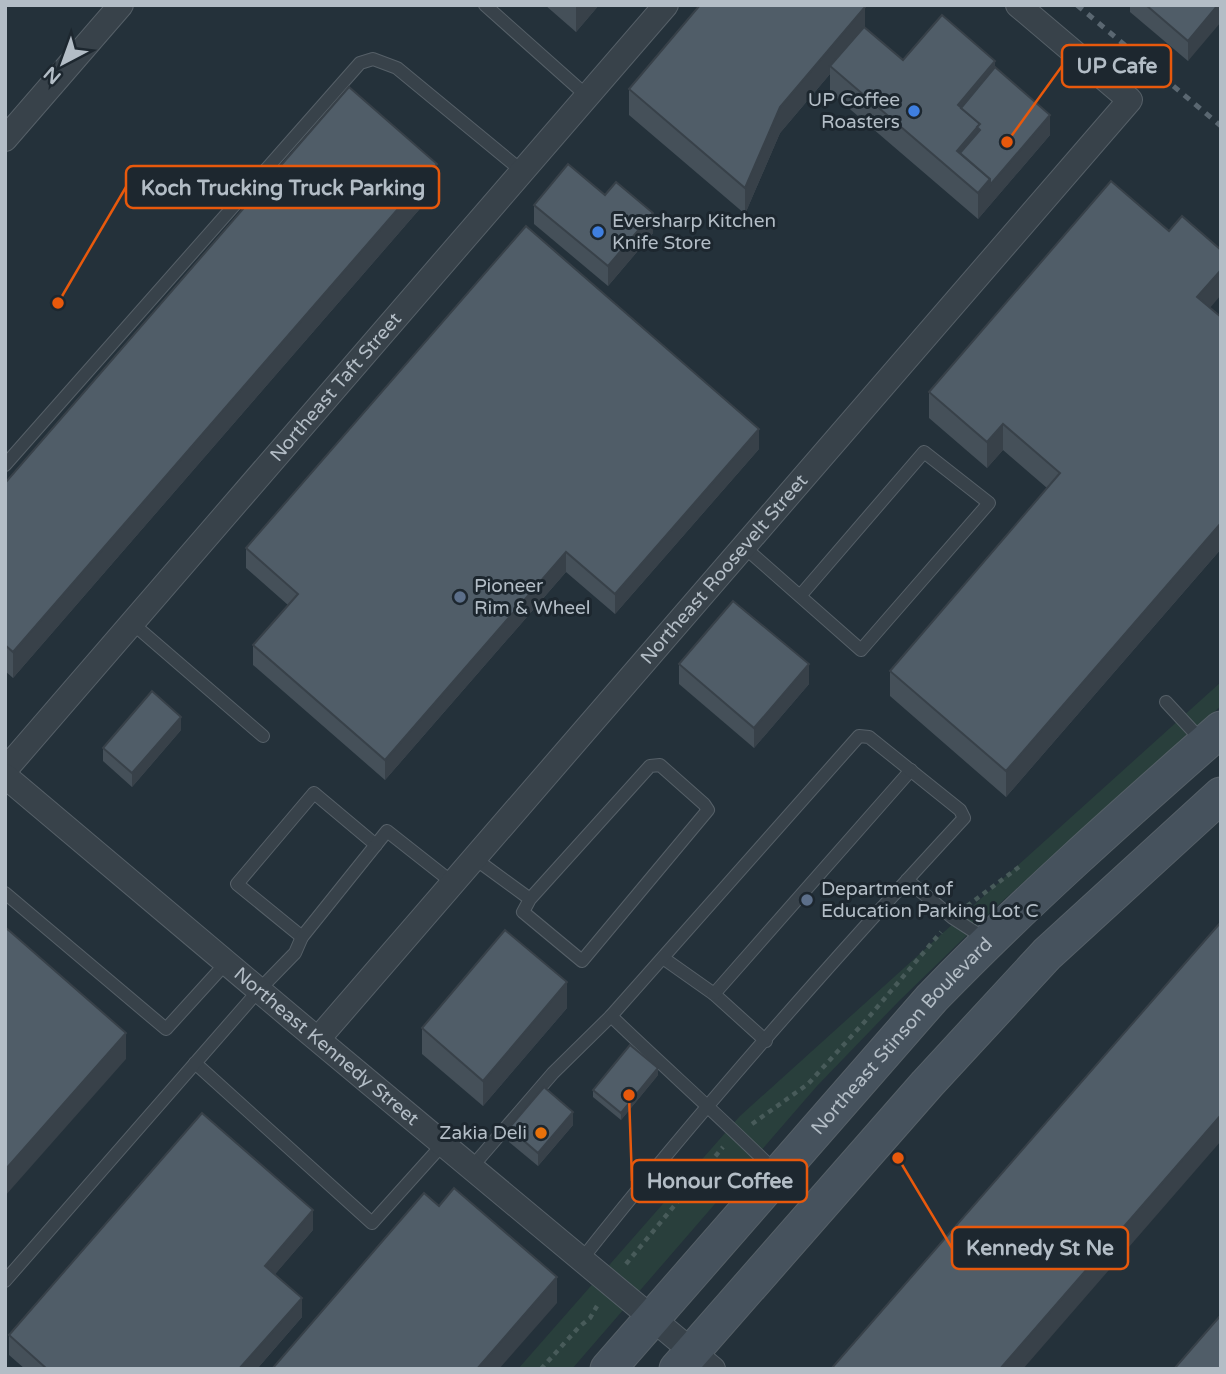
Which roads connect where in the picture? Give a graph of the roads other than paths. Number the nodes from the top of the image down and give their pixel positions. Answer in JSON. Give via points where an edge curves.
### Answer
{"nodes":[{"id":1,"x":121,"y":5,"type":"edge"},
{"id":2,"x":485,"y":5,"type":"edge"},
{"id":3,"x":666,"y":5,"type":"edge"},
{"id":4,"x":1018,"y":5,"type":"edge"},
{"id":5,"x":587,"y":96,"type":"junction"},
{"id":6,"x":5,"y":139,"type":"edge"},
{"id":7,"x":522,"y":171,"type":"junction"},
{"id":8,"x":5,"y":465,"type":"edge"},
{"id":9,"x":744,"y":547,"type":"junction"},
{"id":10,"x":800,"y":596,"type":"junction"},
{"id":11,"x":132,"y":623,"type":"junction"},
{"id":12,"x":1166,"y":702,"type":"dead end"},
{"id":13,"x":263,"y":736,"type":"dead end"},
{"id":14,"x":1213,"y":736,"type":"edge"},
{"id":15,"x":5,"y":770,"type":"edge"},
{"id":16,"x":911,"y":770,"type":"junction"},
{"id":17,"x":5,"y":776,"type":"edge"},
{"id":18,"x":1221,"y":795,"type":"edge"},
{"id":19,"x":376,"y":845,"type":"junction"},
{"id":20,"x":474,"y":858,"type":"junction"},
{"id":21,"x":908,"y":880,"type":"junction"},
{"id":22,"x":453,"y":883,"type":"junction"},
{"id":23,"x":5,"y":893,"type":"edge"},
{"id":24,"x":530,"y":900,"type":"junction"},
{"id":25,"x":302,"y":937,"type":"junction"},
{"id":26,"x":988,"y":940,"type":"junction"},
{"id":27,"x":663,"y":958,"type":"junction"},
{"id":28,"x":226,"y":963,"type":"junction"},
{"id":29,"x":259,"y":990,"type":"junction"},
{"id":30,"x":714,"y":994,"type":"junction"},
{"id":31,"x":611,"y":1016,"type":"junction"},
{"id":32,"x":317,"y":1039,"type":"junction"},
{"id":33,"x":766,"y":1041,"type":"junction"},
{"id":34,"x":195,"y":1063,"type":"junction"},
{"id":35,"x":708,"y":1107,"type":"junction"},
{"id":36,"x":443,"y":1144,"type":"junction"},
{"id":37,"x":471,"y":1168,"type":"junction"},
{"id":38,"x":778,"y":1174,"type":"junction"},
{"id":39,"x":582,"y":1259,"type":"junction"},
{"id":40,"x":5,"y":1281,"type":"edge"},
{"id":41,"x":653,"y":1319,"type":"junction"},
{"id":42,"x":694,"y":1363,"type":"edge"},
{"id":43,"x":608,"y":1369,"type":"edge"}],
"edges":[{"from":1,"to":6,"type":"street"},
{"from":2,"to":5,"type":"lane"},
{"from":3,"to":5,"type":"street","name":"Northeast Taft Street"},
{"from":4,"to":9,"type":"street","name":"Northeast Roosevelt Street","via":[[1130,100]]},
{"from":5,"to":7,"type":"street","name":"Northeast Taft Street"},
{"from":7,"to":8,"type":"lane","via":[[397,68],[373,59],[360,63]]},
{"from":7,"to":11,"type":"street","name":"Northeast Taft Street"},
{"from":9,"to":10,"type":"lane"},
{"from":9,"to":20,"type":"street","name":"Northeast Roosevelt Street"},
{"from":10,"to":10,"type":"lane","via":[[924,452],[989,503],[861,650]]},
{"from":11,"to":13,"type":"lane"},
{"from":11,"to":15,"type":"street","name":"Northeast Taft Street"},
{"from":12,"to":14,"type":"lane"},
{"from":14,"to":26,"type":"main road","name":"Northeast Stinson Boulevard"},
{"from":16,"to":21,"type":"lane","via":[[964,818]]},
{"from":16,"to":27,"type":"lane","via":[[869,737],[859,736]]},
{"from":16,"to":30,"type":"lane"},
{"from":17,"to":28,"type":"street","name":"Northeast Kennedy Street"},
{"from":18,"to":42,"type":"main road","via":[[1047,954],[927,1084]]},
{"from":19,"to":22,"type":"lane","via":[[387,831]]},
{"from":19,"to":25,"type":"lane"},
{"from":19,"to":25,"type":"lane","via":[[314,793],[237,884]]},
{"from":20,"to":22,"type":"street","name":"Northeast Roosevelt Street"},
{"from":20,"to":24,"type":"lane"},
{"from":21,"to":26,"type":"lane"},
{"from":21,"to":33,"type":"lane"},
{"from":22,"to":32,"type":"street","name":"Northeast Roosevelt Street"},
{"from":23,"to":28,"type":"lane","via":[[166,1029]]},
{"from":24,"to":24,"type":"lane","via":[[523,912],[582,961],[708,810],[660,765],[650,766]]},
{"from":25,"to":29,"type":"lane","via":[[295,953]]},
{"from":26,"to":38,"type":"main road","name":"Northeast Stinson Boulevard"},
{"from":27,"to":30,"type":"lane"},
{"from":27,"to":31,"type":"lane"},
{"from":28,"to":29,"type":"street","name":"Northeast Kennedy Street"},
{"from":29,"to":32,"type":"street","name":"Northeast Kennedy Street"},
{"from":29,"to":34,"type":"lane"},
{"from":30,"to":33,"type":"lane"},
{"from":31,"to":35,"type":"lane"},
{"from":31,"to":37,"type":"lane","via":[[553,1073]]},
{"from":32,"to":36,"type":"street","name":"Northeast Kennedy Street"},
{"from":33,"to":35,"type":"lane"},
{"from":34,"to":36,"type":"lane","via":[[372,1223]]},
{"from":34,"to":40,"type":"lane"},
{"from":35,"to":38,"type":"lane"},
{"from":35,"to":39,"type":"lane"},
{"from":36,"to":37,"type":"street","name":"Northeast Kennedy Street"},
{"from":37,"to":39,"type":"street","name":"Northeast Kennedy Street"},
{"from":38,"to":41,"type":"main road","name":"Northeast Stinson Boulevard"},
{"from":39,"to":41,"type":"street","name":"Northeast Kennedy Street"},
{"from":41,"to":42,"type":"street","name":"Northeast Kennedy Street"},
{"from":41,"to":43,"type":"main road","name":"Northeast Stinson Boulevard"}]}
